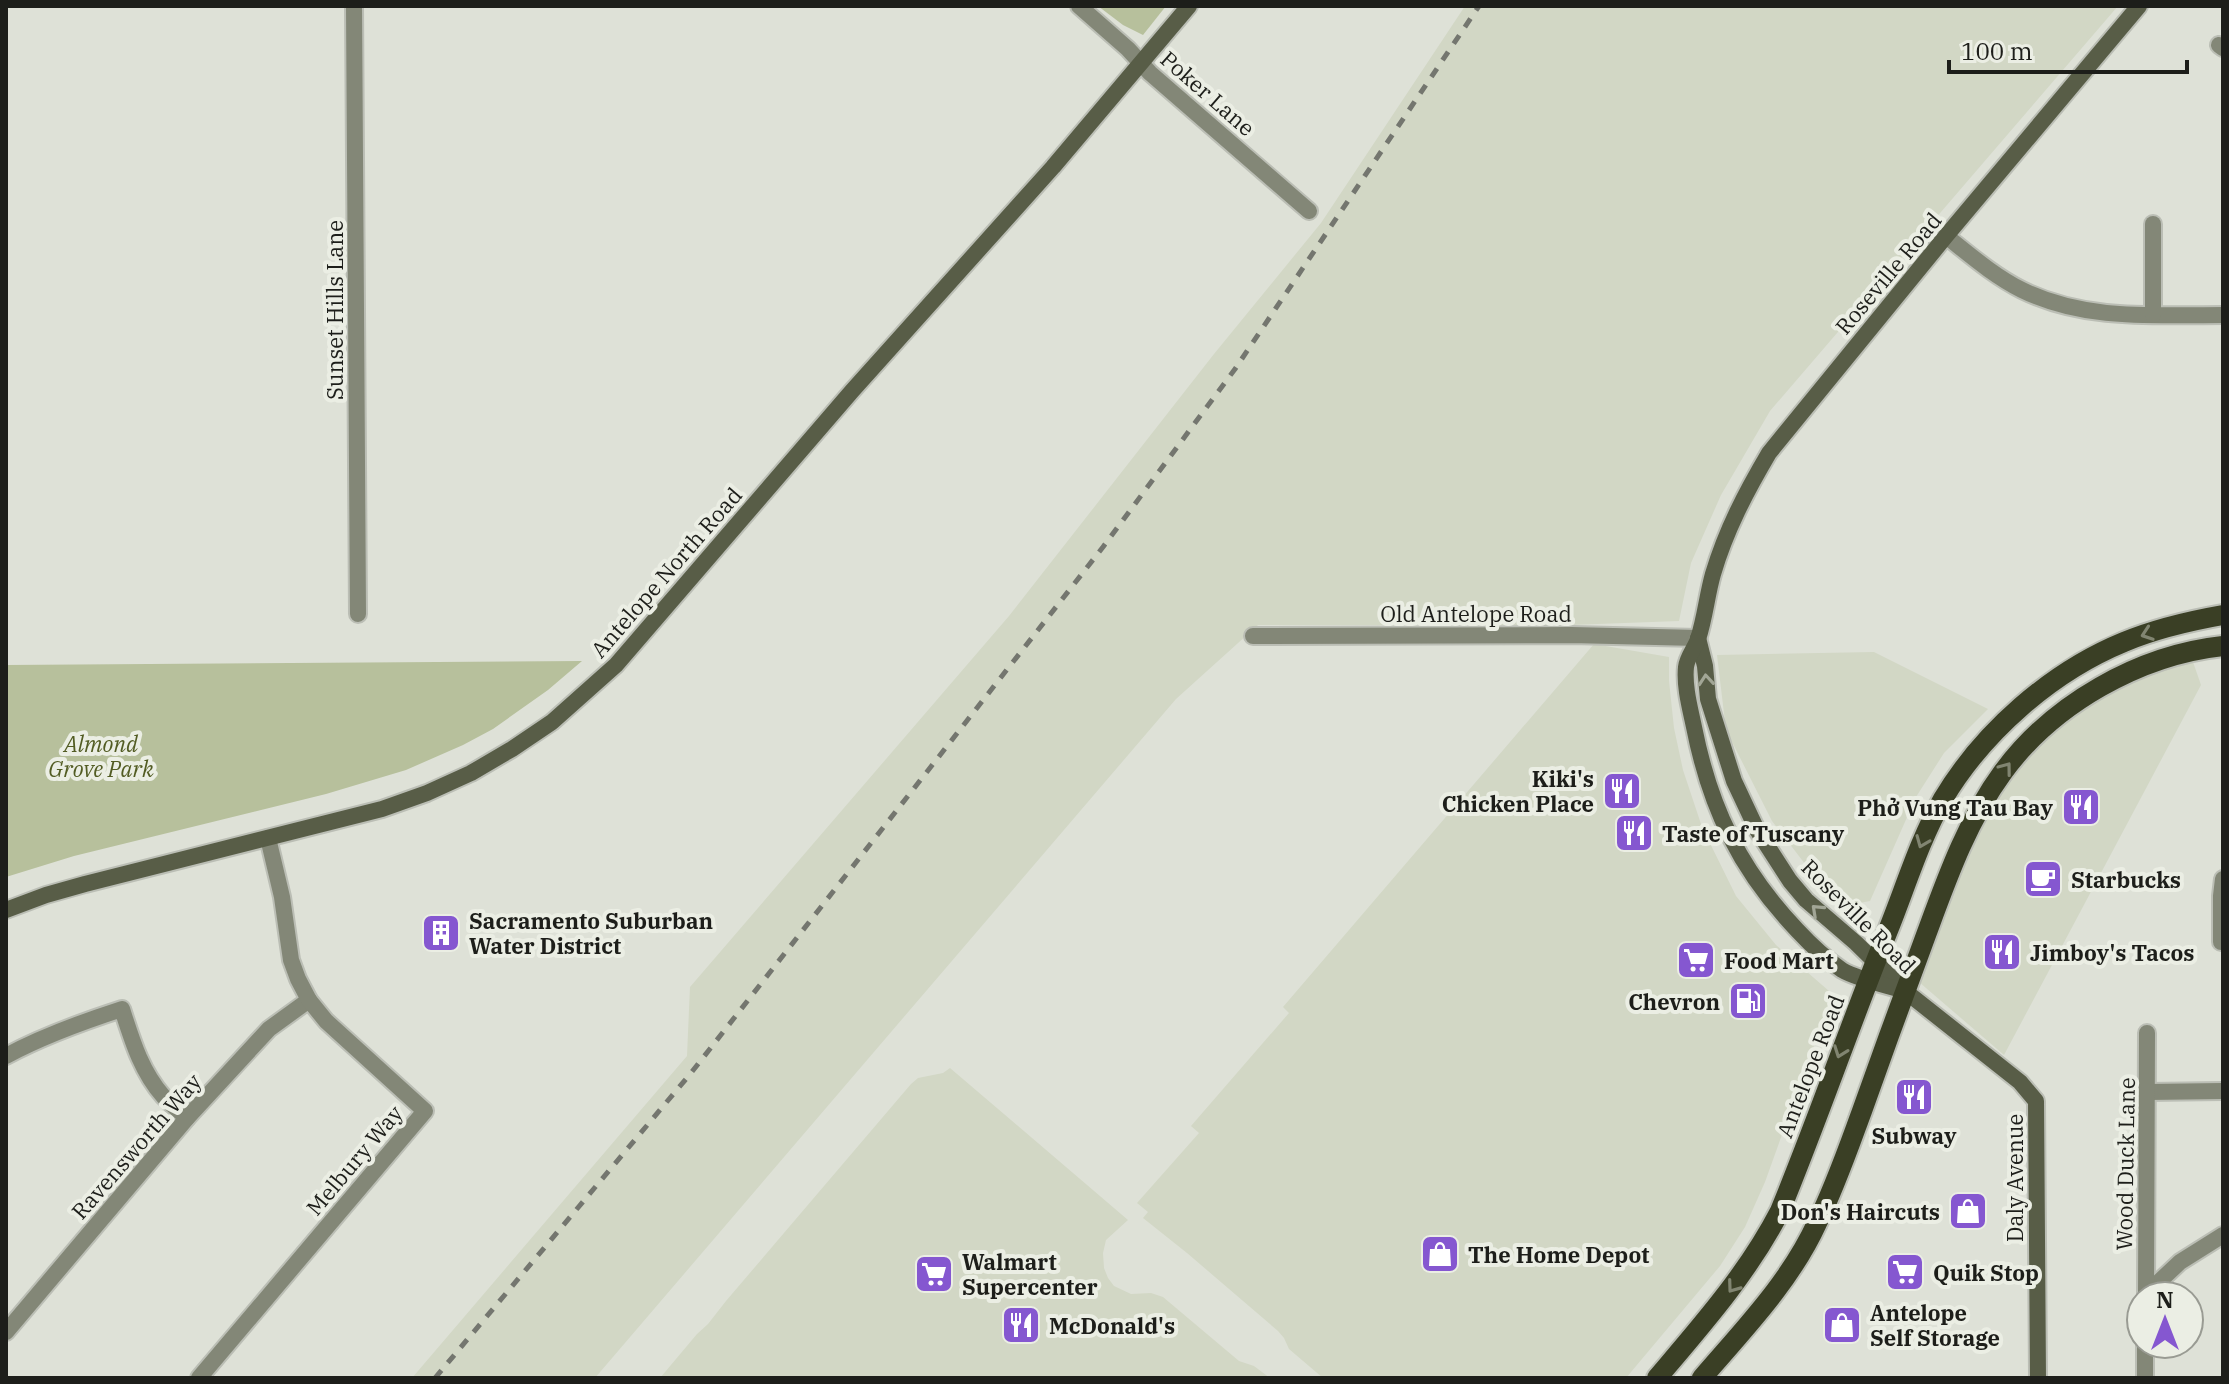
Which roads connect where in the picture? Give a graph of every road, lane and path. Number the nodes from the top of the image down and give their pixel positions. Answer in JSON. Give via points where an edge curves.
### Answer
{"nodes":[{"id":1,"x":354,"y":6,"type":"edge"},
{"id":2,"x":1079,"y":6,"type":"edge"},
{"id":3,"x":1189,"y":6,"type":"edge"},
{"id":4,"x":2139,"y":6,"type":"edge"},
{"id":5,"x":1140,"y":63,"type":"junction"},
{"id":6,"x":1309,"y":211,"type":"dead end"},
{"id":7,"x":2153,"y":224,"type":"dead end"},
{"id":8,"x":1946,"y":236,"type":"junction"},
{"id":9,"x":2153,"y":315,"type":"junction"},
{"id":10,"x":2223,"y":315,"type":"edge"},
{"id":11,"x":358,"y":614,"type":"dead end"},
{"id":12,"x":2223,"y":615,"type":"edge"},
{"id":13,"x":1253,"y":636,"type":"dead end"},
{"id":14,"x":1698,"y":638,"type":"junction"},
{"id":15,"x":2223,"y":646,"type":"edge"},
{"id":16,"x":268,"y":838,"type":"junction"},
{"id":17,"x":2223,"y":879,"type":"edge"},
{"id":18,"x":6,"y":910,"type":"edge"},
{"id":19,"x":2222,"y":942,"type":"edge"},
{"id":20,"x":1872,"y":971,"type":"junction"},
{"id":21,"x":1905,"y":991,"type":"junction"},
{"id":22,"x":309,"y":1000,"type":"junction"},
{"id":23,"x":2147,"y":1033,"type":"dead end"},
{"id":24,"x":6,"y":1056,"type":"edge"},
{"id":25,"x":2223,"y":1091,"type":"edge"},
{"id":26,"x":2148,"y":1092,"type":"junction"},
{"id":27,"x":187,"y":1118,"type":"junction"},
{"id":28,"x":2223,"y":1235,"type":"edge"},
{"id":29,"x":2146,"y":1280,"type":"edge"},
{"id":30,"x":2161,"y":1280,"type":"edge"},
{"id":31,"x":6,"y":1332,"type":"edge"},
{"id":32,"x":199,"y":1378,"type":"edge"},
{"id":33,"x":1657,"y":1378,"type":"edge"},
{"id":34,"x":1702,"y":1378,"type":"edge"},
{"id":35,"x":2038,"y":1378,"type":"edge"}],
"edges":[{"from":1,"to":11,"type":"street","name":"Sunset Hills Lane"},
{"from":2,"to":5,"type":"street","name":"Poker Lane"},
{"from":3,"to":5,"type":"main road","name":"Antelope North Road"},
{"from":4,"to":8,"type":"main road","name":"Roseville Road"},
{"from":5,"to":6,"type":"street","name":"Poker Lane"},
{"from":5,"to":16,"type":"main road","name":"Antelope North Road","via":[[638,642],[581,698],[512,749],[427,793]]},
{"from":7,"to":9,"type":"street"},
{"from":8,"to":9,"type":"street","via":[[1998,276],[2043,299],[2091,312]]},
{"from":8,"to":14,"type":"main road","name":"Roseville Road","via":[[1769,453],[1723,543]]},
{"from":9,"to":10,"type":"street"},
{"from":12,"to":20,"type":"main road","name":"Antelope Road","one_way":true,"via":[[2156,631],[2094,657],[2040,692],[1997,731],[1959,775],[1930,825]]},
{"from":13,"to":14,"type":"street","name":"Old Antelope Road"},
{"from":20,"to":14,"type":"main road","name":"Roseville Road","one_way":true,"via":[[1806,900],[1750,817],[1708,699]]},
{"from":14,"to":20,"type":"main road","name":"Roseville Road","via":[[1686,666],[1688,700],[1710,787],[1731,839],[1770,901],[1804,937],[1844,971]]},
{"from":21,"to":15,"type":"main road","one_way":true,"via":[[1963,840],[2021,749],[2109,682],[2167,658]]},
{"from":16,"to":18,"type":"main road","name":"Antelope North Road","via":[[85,884]]},
{"from":16,"to":22,"type":"street","name":"Melbury Way","via":[[291,960]]},
{"from":17,"to":19,"type":"street"},
{"from":20,"to":21,"type":"main road","name":"Roseville Road"},
{"from":20,"to":33,"type":"main road","name":"Antelope Road","one_way":true,"via":[[1767,1237],[1729,1293]]},
{"from":21,"to":34,"type":"main road","via":[[1830,1196],[1801,1255]]},
{"from":21,"to":35,"type":"main road","name":"Daly Avenue","via":[[2020,1082],[2036,1101]]},
{"from":22,"to":27,"type":"street","name":"Ravensworth Way","via":[[269,1029]]},
{"from":22,"to":32,"type":"street","name":"Melbury Way","via":[[425,1111]]},
{"from":23,"to":26,"type":"street","name":"Wood Duck Lane"},
{"from":24,"to":27,"type":"street","via":[[122,1009],[148,1076]]},
{"from":25,"to":26,"type":"street"},
{"from":26,"to":29,"type":"street","name":"Wood Duck Lane"},
{"from":27,"to":31,"type":"street","name":"Ravensworth Way"},
{"from":28,"to":30,"type":"street"}]}
